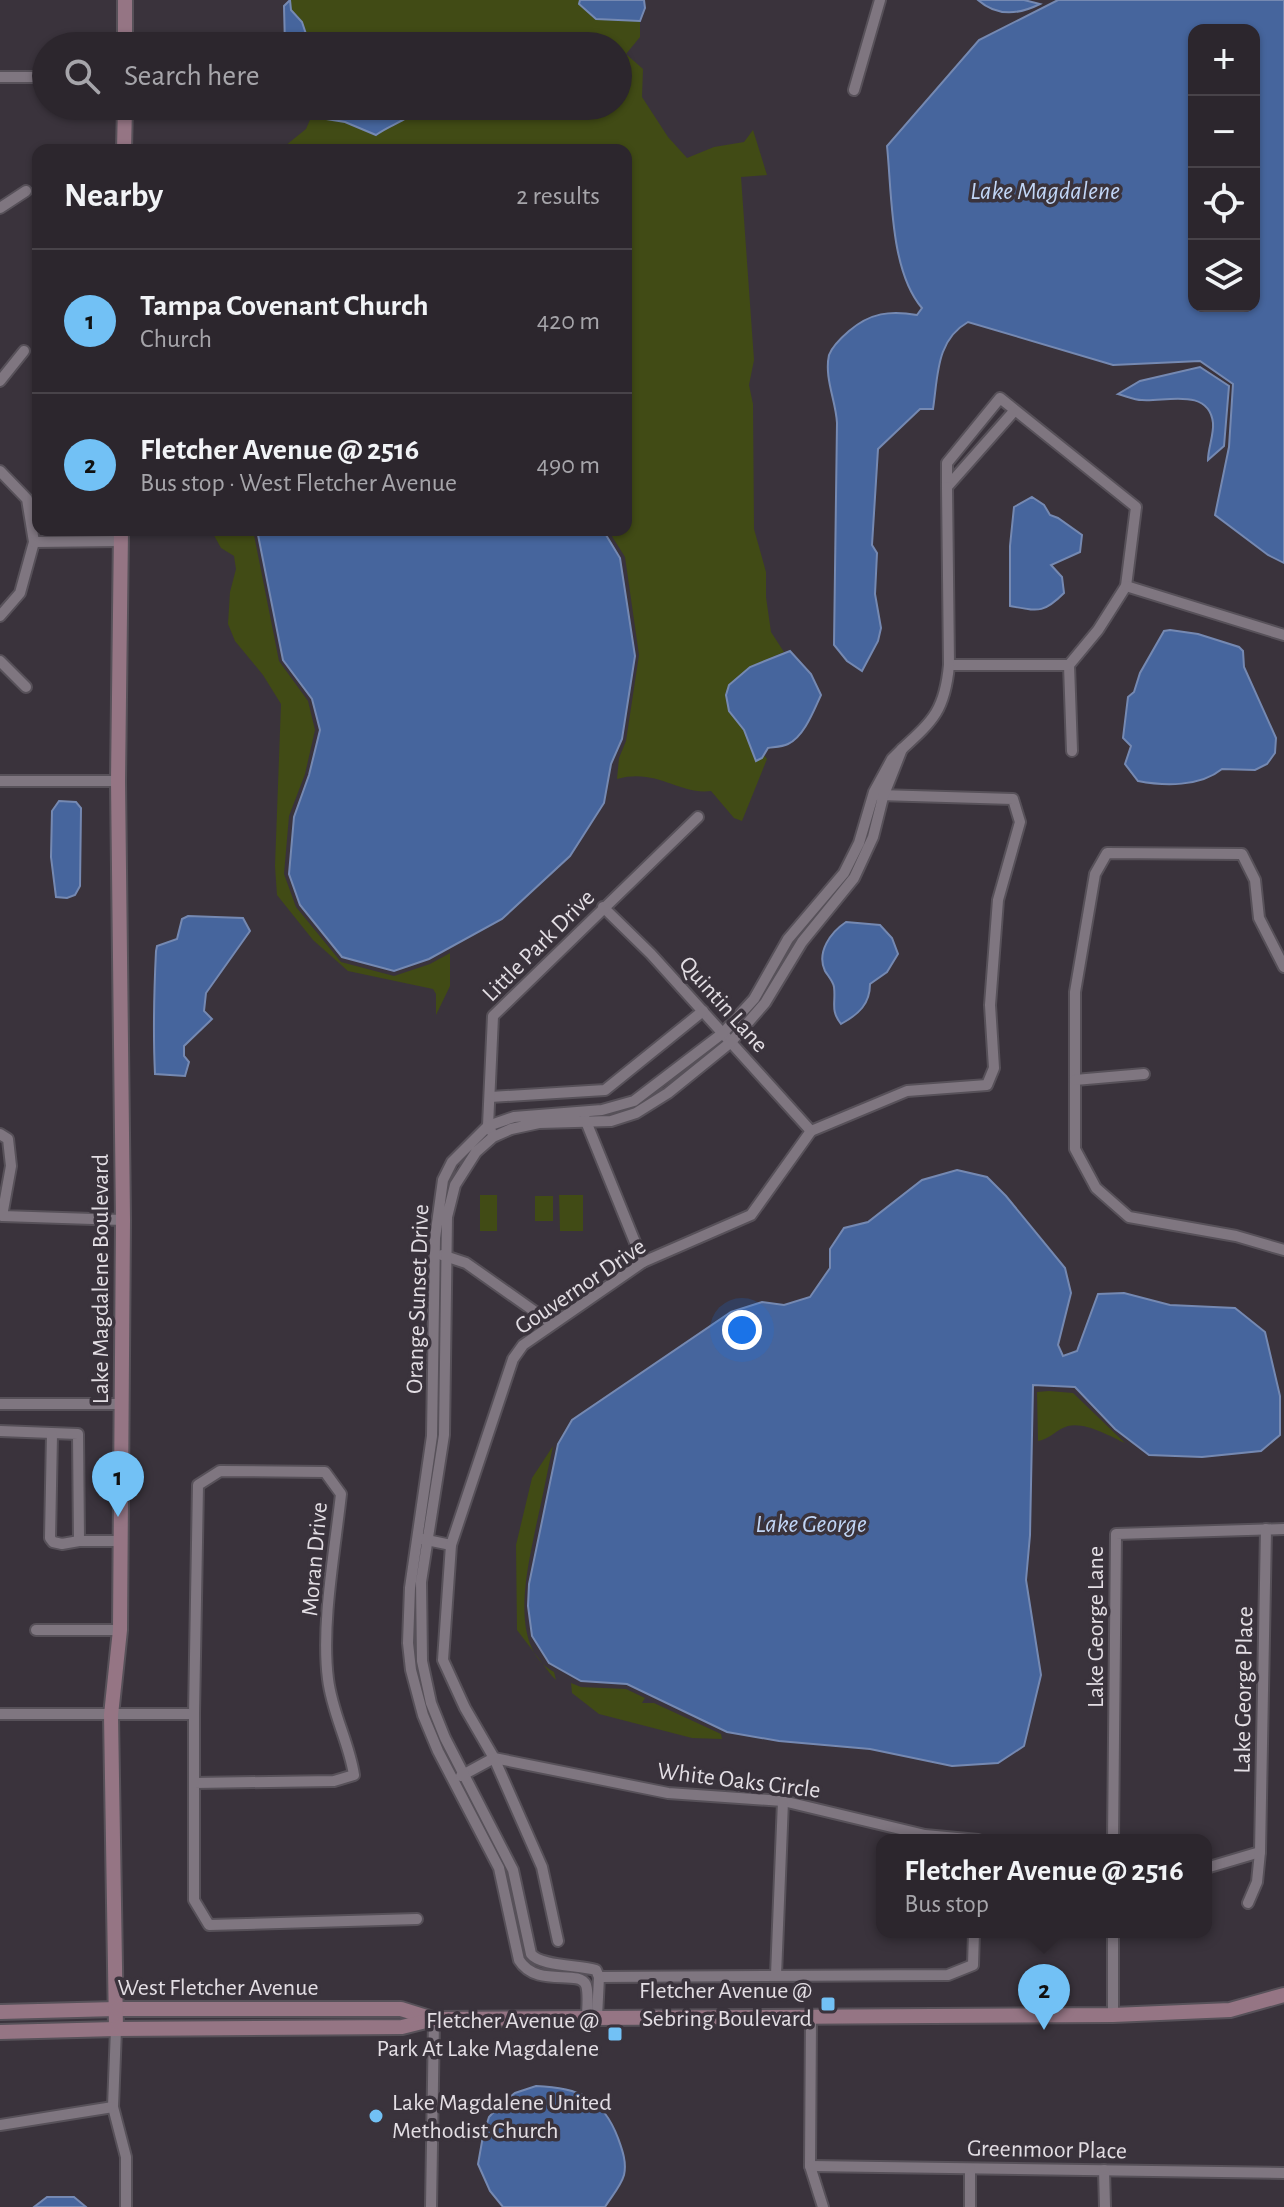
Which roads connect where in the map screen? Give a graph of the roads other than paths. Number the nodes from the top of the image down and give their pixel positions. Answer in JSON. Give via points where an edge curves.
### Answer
{"nodes":[{"id":1,"x":125,"y":0,"type":"edge"},
{"id":2,"x":880,"y":0,"type":"edge"},
{"id":3,"x":125,"y":32,"type":"edge"},
{"id":4,"x":0,"y":77,"type":"edge"},
{"id":5,"x":32,"y":77,"type":"edge"},
{"id":6,"x":854,"y":90,"type":"dead end"},
{"id":7,"x":125,"y":120,"type":"edge"},
{"id":8,"x":124,"y":144,"type":"edge"},
{"id":9,"x":26,"y":191,"type":"dead end"},
{"id":10,"x":0,"y":208,"type":"edge"},
{"id":11,"x":24,"y":351,"type":"dead end"},
{"id":12,"x":0,"y":381,"type":"edge"},
{"id":13,"x":1015,"y":410,"type":"junction"},
{"id":14,"x":0,"y":471,"type":"edge"},
{"id":15,"x":947,"y":487,"type":"junction"},
{"id":16,"x":32,"y":530,"type":"edge"},
{"id":17,"x":33,"y":536,"type":"edge"},
{"id":18,"x":121,"y":536,"type":"edge"},
{"id":19,"x":34,"y":542,"type":"junction"},
{"id":20,"x":1126,"y":586,"type":"junction"},
{"id":21,"x":0,"y":616,"type":"edge"},
{"id":22,"x":1284,"y":635,"type":"edge"},
{"id":23,"x":0,"y":661,"type":"edge"},
{"id":24,"x":949,"y":665,"type":"junction"},
{"id":25,"x":1069,"y":665,"type":"junction"},
{"id":26,"x":26,"y":687,"type":"dead end"},
{"id":27,"x":1072,"y":751,"type":"dead end"},
{"id":28,"x":0,"y":781,"type":"edge"},
{"id":29,"x":118,"y":781,"type":"junction"},
{"id":30,"x":878,"y":794,"type":"junction"},
{"id":31,"x":698,"y":817,"type":"dead end"},
{"id":32,"x":603,"y":907,"type":"junction"},
{"id":33,"x":1284,"y":967,"type":"edge"},
{"id":34,"x":703,"y":1011,"type":"junction"},
{"id":35,"x":723,"y":1033,"type":"junction"},
{"id":36,"x":731,"y":1042,"type":"junction"},
{"id":37,"x":1144,"y":1074,"type":"dead end"},
{"id":38,"x":1075,"y":1080,"type":"junction"},
{"id":39,"x":490,"y":1097,"type":"junction"},
{"id":40,"x":585,"y":1117,"type":"junction"},
{"id":41,"x":811,"y":1131,"type":"junction"},
{"id":42,"x":491,"y":1132,"type":"junction"},
{"id":43,"x":0,"y":1134,"type":"edge"},
{"id":44,"x":123,"y":1220,"type":"junction"},
{"id":45,"x":1284,"y":1250,"type":"edge"},
{"id":46,"x":435,"y":1255,"type":"junction"},
{"id":47,"x":447,"y":1255,"type":"junction"},
{"id":48,"x":643,"y":1262,"type":"junction"},
{"id":49,"x":551,"y":1323,"type":"junction"},
{"id":50,"x":0,"y":1404,"type":"edge"},
{"id":51,"x":121,"y":1404,"type":"junction"},
{"id":52,"x":0,"y":1431,"type":"edge"},
{"id":53,"x":52,"y":1434,"type":"junction"},
{"id":54,"x":1266,"y":1529,"type":"junction"},
{"id":55,"x":1284,"y":1529,"type":"edge"},
{"id":56,"x":422,"y":1539,"type":"junction"},
{"id":57,"x":79,"y":1541,"type":"junction"},
{"id":58,"x":121,"y":1541,"type":"junction"},
{"id":59,"x":451,"y":1545,"type":"junction"},
{"id":60,"x":36,"y":1630,"type":"dead end"},
{"id":61,"x":120,"y":1630,"type":"junction"},
{"id":62,"x":0,"y":1714,"type":"edge"},
{"id":63,"x":194,"y":1714,"type":"junction"},
{"id":64,"x":111,"y":1715,"type":"junction"},
{"id":65,"x":494,"y":1758,"type":"junction"},
{"id":66,"x":459,"y":1778,"type":"junction"},
{"id":67,"x":194,"y":1783,"type":"junction"},
{"id":68,"x":783,"y":1801,"type":"junction"},
{"id":69,"x":921,"y":1834,"type":"edge"},
{"id":70,"x":1113,"y":1834,"type":"edge"},
{"id":71,"x":1260,"y":1852,"type":"junction"},
{"id":72,"x":1212,"y":1866,"type":"edge"},
{"id":73,"x":1248,"y":1903,"type":"dead end"},
{"id":74,"x":417,"y":1919,"type":"dead end"},
{"id":75,"x":974,"y":1938,"type":"edge"},
{"id":76,"x":1113,"y":1938,"type":"edge"},
{"id":77,"x":558,"y":1941,"type":"dead end"},
{"id":78,"x":776,"y":1975,"type":"junction"},
{"id":79,"x":599,"y":1977,"type":"junction"},
{"id":80,"x":1284,"y":1995,"type":"edge"},
{"id":81,"x":116,"y":2009,"type":"junction"},
{"id":82,"x":0,"y":2012,"type":"edge"},
{"id":83,"x":1113,"y":2015,"type":"junction"},
{"id":84,"x":592,"y":2017,"type":"junction"},
{"id":85,"x":811,"y":2017,"type":"junction"},
{"id":86,"x":434,"y":2019,"type":"junction"},
{"id":87,"x":116,"y":2029,"type":"junction"},
{"id":88,"x":0,"y":2032,"type":"edge"},
{"id":89,"x":113,"y":2107,"type":"junction"},
{"id":90,"x":0,"y":2125,"type":"edge"},
{"id":91,"x":810,"y":2166,"type":"junction"},
{"id":92,"x":970,"y":2169,"type":"junction"},
{"id":93,"x":1104,"y":2170,"type":"junction"},
{"id":94,"x":1284,"y":2173,"type":"edge"},
{"id":95,"x":126,"y":2207,"type":"edge"},
{"id":96,"x":431,"y":2207,"type":"edge"},
{"id":97,"x":823,"y":2207,"type":"edge"},
{"id":98,"x":970,"y":2207,"type":"edge"},
{"id":99,"x":1105,"y":2207,"type":"edge"}],
"edges":[{"from":1,"to":3,"type":"main road"},
{"from":2,"to":6,"type":"street"},
{"from":4,"to":5,"type":"street"},
{"from":7,"to":8,"type":"main road"},
{"from":9,"to":10,"type":"street"},
{"from":11,"to":12,"type":"street"},
{"from":13,"to":15,"type":"street"},
{"from":13,"to":15,"type":"street","name":"Orange Sunset Drive","via":[[1000,398],[947,463]]},
{"from":13,"to":20,"type":"street","via":[[1136,507]]},
{"from":14,"to":16,"type":"street","via":[[27,499]]},
{"from":15,"to":24,"type":"street","name":"Orange Sunset Drive"},
{"from":17,"to":19,"type":"street"},
{"from":18,"to":19,"type":"street"},
{"from":18,"to":29,"type":"main road","name":"Lake Magdalene Boulevard"},
{"from":19,"to":21,"type":"street","via":[[20,593]]},
{"from":20,"to":22,"type":"street"},
{"from":20,"to":25,"type":"street"},
{"from":23,"to":26,"type":"street"},
{"from":24,"to":25,"type":"street"},
{"from":24,"to":30,"type":"street","name":"Orange Sunset Drive","via":[[946,694],[930,724],[892,759]]},
{"from":25,"to":27,"type":"street"},
{"from":28,"to":29,"type":"street"},
{"from":29,"to":44,"type":"main road","name":"Lake Magdalene Boulevard"},
{"from":30,"to":35,"type":"street","name":"Orange Sunset Drive","via":[[844,873],[788,939],[754,999]]},
{"from":30,"to":36,"type":"street","name":"Orange Sunset Drive","via":[[873,837],[854,878]]},
{"from":30,"to":41,"type":"street","via":[[1013,799],[1020,822],[998,900],[990,1005],[994,1068],[987,1085],[907,1091]]},
{"from":31,"to":32,"type":"street","name":"Little Park Drive"},
{"from":32,"to":34,"type":"street","name":"Quintin Lane"},
{"from":32,"to":39,"type":"street","name":"Little Park Drive","via":[[493,1016]]},
{"from":33,"to":38,"type":"street","via":[[1259,918],[1255,880],[1242,854],[1107,853],[1095,874],[1075,992]]},
{"from":34,"to":35,"type":"street","name":"Quintin Lane"},
{"from":34,"to":39,"type":"street","via":[[605,1090]]},
{"from":35,"to":36,"type":"street","name":"Quintin Lane"},
{"from":35,"to":40,"type":"street","name":"Orange Sunset Drive","via":[[634,1101]]},
{"from":36,"to":40,"type":"street","name":"Orange Sunset Drive","via":[[636,1113],[611,1121]]},
{"from":36,"to":41,"type":"street","name":"Quintin Lane"},
{"from":37,"to":38,"type":"street"},
{"from":38,"to":45,"type":"street","via":[[1075,1149],[1096,1188],[1129,1217]]},
{"from":39,"to":42,"type":"street","name":"Little Park Drive"},
{"from":40,"to":42,"type":"street","name":"Orange Sunset Drive"},
{"from":40,"to":48,"type":"street"},
{"from":41,"to":48,"type":"street","name":"Gouvernor Drive","via":[[751,1215]]},
{"from":42,"to":46,"type":"street","name":"Orange Sunset Drive","via":[[452,1162],[443,1180]]},
{"from":42,"to":47,"type":"street","name":"Orange Sunset Drive","via":[[455,1185],[447,1217]]},
{"from":43,"to":44,"type":"street","via":[[8,1139],[11,1166],[2,1216]]},
{"from":44,"to":51,"type":"main road","name":"Lake Magdalene Boulevard"},
{"from":46,"to":47,"type":"street"},
{"from":46,"to":56,"type":"street","name":"Orange Sunset Drive","via":[[432,1436]]},
{"from":47,"to":49,"type":"street"},
{"from":47,"to":56,"type":"street","name":"Orange Sunset Drive","via":[[444,1435]]},
{"from":48,"to":49,"type":"street","name":"Gouvernor Drive"},
{"from":49,"to":59,"type":"street","name":"Gouvernor Drive","via":[[513,1359]]},
{"from":50,"to":51,"type":"street"},
{"from":51,"to":58,"type":"main road","name":"Lake Magdalene Boulevard"},
{"from":52,"to":53,"type":"street"},
{"from":53,"to":57,"type":"street","via":[[78,1434]]},
{"from":53,"to":57,"type":"street","via":[[50,1538],[62,1544]]},
{"from":54,"to":55,"type":"street","name":"Lake George Lane"},
{"from":54,"to":70,"type":"street","name":"Lake George Lane","via":[[1116,1534]]},
{"from":54,"to":71,"type":"street","name":"Lake George Place"},
{"from":56,"to":59,"type":"street"},
{"from":56,"to":66,"type":"street","name":"Orange Sunset Drive","via":[[407,1610],[411,1670],[423,1715]]},
{"from":57,"to":58,"type":"street"},
{"from":58,"to":61,"type":"main road","name":"Lake Magdalene Boulevard"},
{"from":59,"to":65,"type":"street","name":"Gouvernor Drive","via":[[443,1660]]},
{"from":60,"to":61,"type":"street"},
{"from":61,"to":64,"type":"main road","name":"Lake Magdalene Boulevard"},
{"from":62,"to":64,"type":"street"},
{"from":63,"to":64,"type":"street"},
{"from":63,"to":67,"type":"street","name":"Moran Drive"},
{"from":63,"to":67,"type":"street","name":"Moran Drive","via":[[198,1485],[220,1471],[325,1472],[341,1494],[327,1677],[354,1775],[334,1781]]},
{"from":64,"to":81,"type":"main road","name":"Lake Magdalene Boulevard"},
{"from":65,"to":66,"type":"street"},
{"from":65,"to":68,"type":"street","name":"White Oaks Circle","via":[[668,1793]]},
{"from":65,"to":77,"type":"street","name":"Gouvernor Drive","via":[[542,1867]]},
{"from":66,"to":79,"type":"street","name":"Orange Sunset Drive","via":[[513,1870],[531,1954],[542,1962],[596,1970]]},
{"from":66,"to":84,"type":"street","name":"Orange Sunset Drive","via":[[499,1868],[519,1960],[543,1977],[582,1980]]},
{"from":67,"to":74,"type":"street","name":"Moran Drive","via":[[194,1900],[209,1925]]},
{"from":68,"to":69,"type":"street","name":"White Oaks Circle"},
{"from":68,"to":78,"type":"street"},
{"from":71,"to":72,"type":"street"},
{"from":71,"to":73,"type":"street","name":"Lake George Place"},
{"from":75,"to":78,"type":"street","via":[[973,1965],[948,1975]]},
{"from":76,"to":83,"type":"street"},
{"from":78,"to":79,"type":"street"},
{"from":79,"to":84,"type":"street"},
{"from":80,"to":83,"type":"main road","name":"West Fletcher Avenue","via":[[1230,2010]]},
{"from":81,"to":82,"type":"main road","name":"West Fletcher Avenue"},
{"from":81,"to":86,"type":"main road","name":"West Fletcher Avenue","via":[[401,2009]]},
{"from":81,"to":87,"type":"main road","name":"Lake Magdalene Boulevard"},
{"from":83,"to":85,"type":"main road","name":"West Fletcher Avenue"},
{"from":84,"to":85,"type":"main road","name":"West Fletcher Avenue"},
{"from":84,"to":86,"type":"main road","name":"West Fletcher Avenue"},
{"from":85,"to":91,"type":"street"},
{"from":86,"to":87,"type":"main road","name":"West Fletcher Avenue","via":[[402,2027]]},
{"from":86,"to":96,"type":"street"},
{"from":87,"to":88,"type":"main road","name":"West Fletcher Avenue"},
{"from":87,"to":89,"type":"street"},
{"from":89,"to":90,"type":"street"},
{"from":89,"to":95,"type":"street","via":[[126,2157]]},
{"from":91,"to":92,"type":"street","name":"Greenmoor Place"},
{"from":91,"to":97,"type":"street"},
{"from":92,"to":93,"type":"street","name":"Greenmoor Place"},
{"from":92,"to":98,"type":"street"},
{"from":93,"to":94,"type":"street","name":"Greenmoor Place"},
{"from":93,"to":99,"type":"street"}]}
